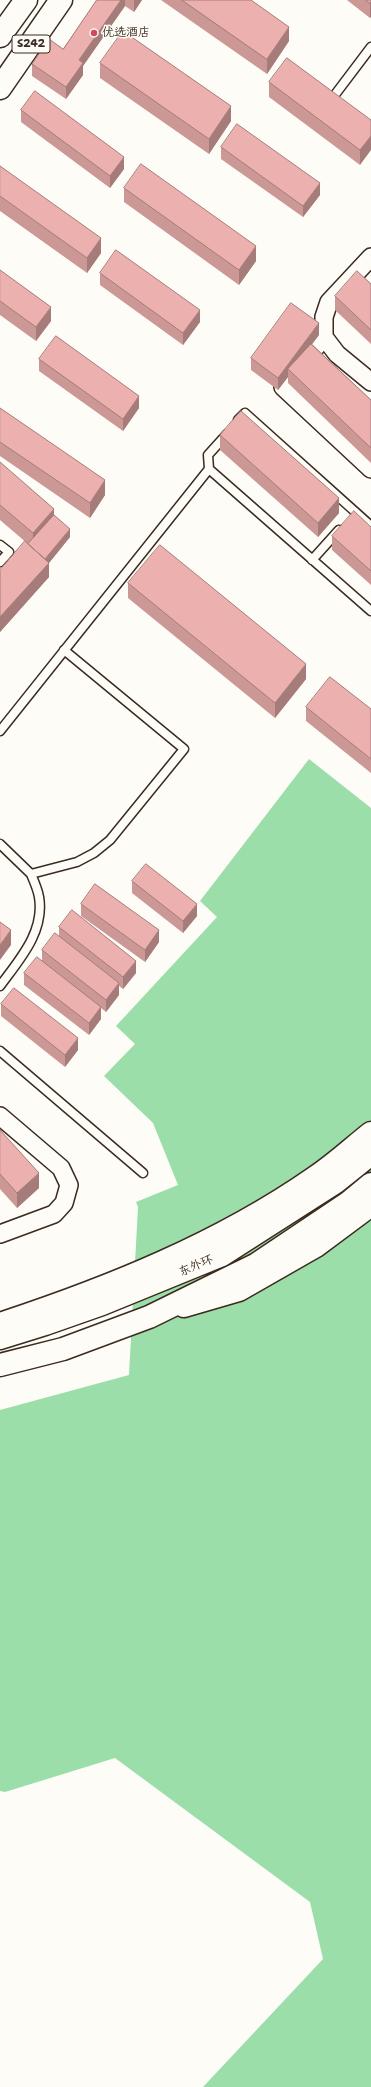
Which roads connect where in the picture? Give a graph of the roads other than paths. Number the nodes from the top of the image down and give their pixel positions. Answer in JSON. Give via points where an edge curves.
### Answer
{"nodes":[{"id":1,"x":26,"y":0,"type":"edge"},
{"id":2,"x":61,"y":0,"type":"edge"},
{"id":3,"x":0,"y":36,"type":"edge"},
{"id":4,"x":371,"y":47,"type":"edge"},
{"id":5,"x":0,"y":88,"type":"edge"},
{"id":6,"x":334,"y":96,"type":"edge"},
{"id":7,"x":369,"y":263,"type":"edge"},
{"id":8,"x":324,"y":337,"type":"junction"},
{"id":9,"x":371,"y":382,"type":"edge"},
{"id":10,"x":209,"y":469,"type":"junction"},
{"id":11,"x":371,"y":469,"type":"edge"},
{"id":12,"x":351,"y":517,"type":"junction"},
{"id":13,"x":371,"y":526,"type":"edge"},
{"id":14,"x":0,"y":544,"type":"edge"},
{"id":15,"x":312,"y":560,"type":"junction"},
{"id":16,"x":0,"y":562,"type":"edge"},
{"id":17,"x":371,"y":611,"type":"edge"},
{"id":18,"x":64,"y":650,"type":"junction"},
{"id":19,"x":0,"y":731,"type":"edge"},
{"id":20,"x":0,"y":844,"type":"edge"},
{"id":21,"x":31,"y":874,"type":"junction"},
{"id":22,"x":0,"y":986,"type":"edge"},
{"id":23,"x":0,"y":1051,"type":"edge"},
{"id":24,"x":0,"y":1116,"type":"edge"},
{"id":25,"x":371,"y":1133,"type":"edge"},
{"id":26,"x":371,"y":1154,"type":"edge"},
{"id":27,"x":143,"y":1173,"type":"dead end"},
{"id":28,"x":371,"y":1184,"type":"edge"},
{"id":29,"x":371,"y":1205,"type":"edge"},
{"id":30,"x":0,"y":1234,"type":"edge"},
{"id":31,"x":149,"y":1317,"type":"junction"},
{"id":32,"x":0,"y":1324,"type":"edge"},
{"id":33,"x":0,"y":1338,"type":"edge"},
{"id":34,"x":0,"y":1365,"type":"edge"}],
"edges":[{"from":1,"to":3,"type":"main road","number":"S242"},
{"from":2,"to":5,"type":"main road","number":"S242"},
{"from":4,"to":6,"type":"lane"},
{"from":7,"to":8,"type":"street","via":[[329,302],[324,317]]},
{"from":8,"to":9,"type":"street","via":[[337,354]]},
{"from":8,"to":11,"type":"street","via":[[282,387]]},
{"from":10,"to":12,"type":"lane","via":[[208,456],[245,413]]},
{"from":10,"to":15,"type":"lane"},
{"from":10,"to":18,"type":"lane"},
{"from":12,"to":13,"type":"lane"},
{"from":12,"to":15,"type":"lane"},
{"from":14,"to":16,"type":"lane","via":[[8,552]]},
{"from":15,"to":17,"type":"lane"},
{"from":18,"to":19,"type":"lane"},
{"from":18,"to":21,"type":"lane","via":[[184,749],[105,844],[94,853],[77,862]]},
{"from":20,"to":21,"type":"lane"},
{"from":21,"to":22,"type":"lane","via":[[40,898],[39,920],[31,943]]},
{"from":23,"to":27,"type":"lane"},
{"from":24,"to":30,"type":"street","via":[[61,1168],[69,1185],[64,1203],[54,1214]]},
{"from":25,"to":32,"type":"main road","via":[[315,1178],[240,1224],[171,1258],[70,1301]]},
{"from":26,"to":33,"type":"main road","name":"东外环","via":[[336,1182],[222,1255],[102,1304]]},
{"from":28,"to":31,"type":"main road","name":"东外环","via":[[348,1203],[257,1264]]},
{"from":29,"to":31,"type":"main road","via":[[316,1246],[239,1290]]},
{"from":31,"to":34,"type":"main road","name":"东外环","via":[[63,1349]]}]}
